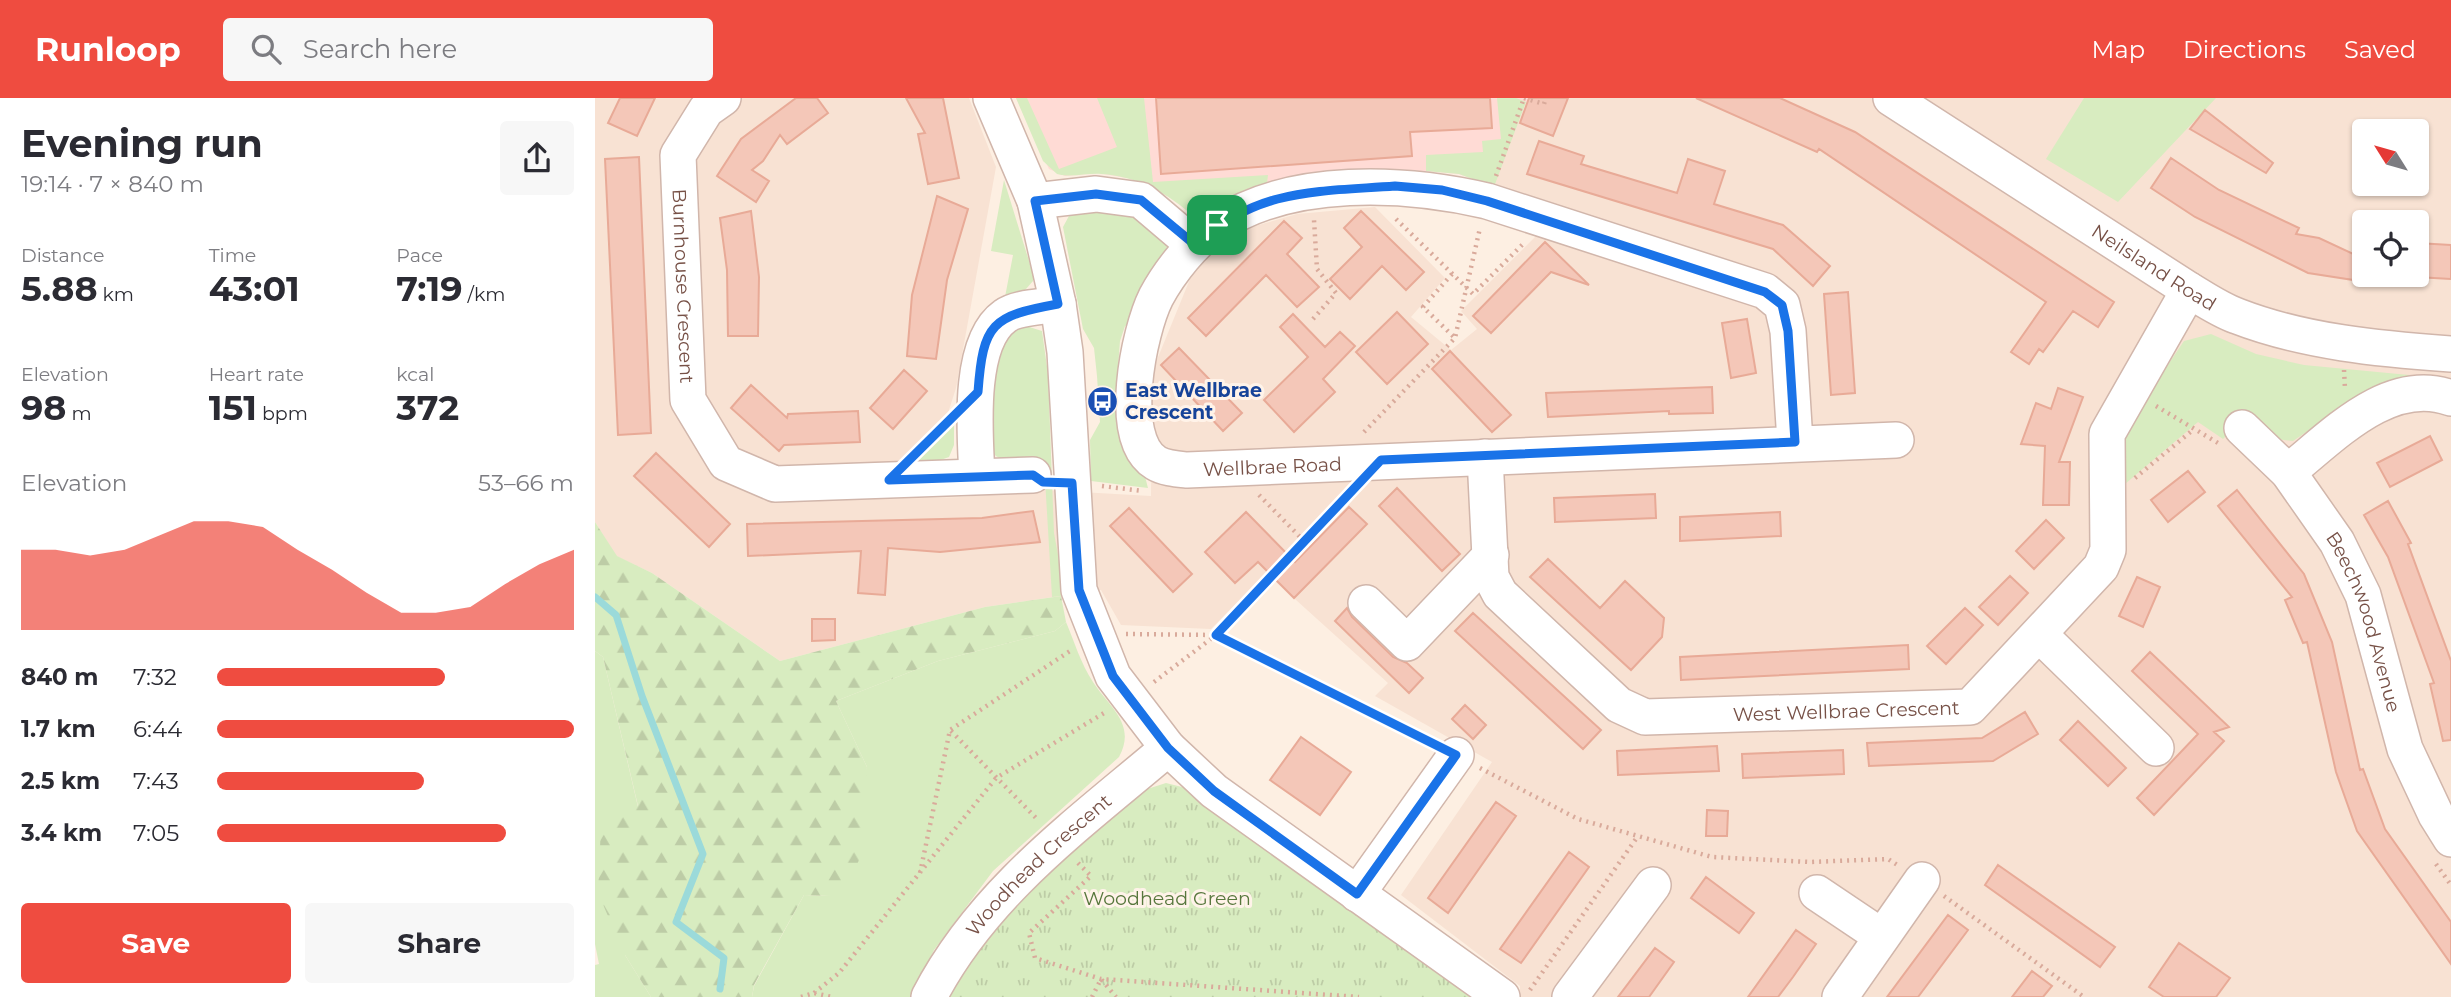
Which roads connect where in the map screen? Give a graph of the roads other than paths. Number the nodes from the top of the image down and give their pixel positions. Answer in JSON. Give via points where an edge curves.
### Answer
{"nodes":[{"id":1,"x":723,"y":98,"type":"edge"},
{"id":2,"x":991,"y":98,"type":"edge"},
{"id":3,"x":1891,"y":98,"type":"edge"},
{"id":4,"x":1035,"y":201,"type":"junction"},
{"id":5,"x":1194,"y":244,"type":"junction"},
{"id":6,"x":2189,"y":290,"type":"junction"},
{"id":7,"x":1058,"y":304,"type":"junction"},
{"id":8,"x":2451,"y":354,"type":"edge"},
{"id":9,"x":2451,"y":398,"type":"edge"},
{"id":10,"x":2233,"y":438,"type":"road end"},
{"id":11,"x":1896,"y":440,"type":"dead end"},
{"id":12,"x":1795,"y":442,"type":"junction"},
{"id":13,"x":1485,"y":457,"type":"junction"},
{"id":14,"x":2288,"y":472,"type":"junction"},
{"id":15,"x":1033,"y":475,"type":"dead end"},
{"id":16,"x":977,"y":476,"type":"junction"},
{"id":17,"x":1491,"y":555,"type":"junction"},
{"id":18,"x":1366,"y":603,"type":"dead end"},
{"id":19,"x":2040,"y":635,"type":"junction"},
{"id":20,"x":1168,"y":748,"type":"junction"},
{"id":21,"x":2156,"y":748,"type":"dead end"},
{"id":22,"x":1456,"y":755,"type":"road end"},
{"id":23,"x":2441,"y":849,"type":"edge"},
{"id":24,"x":1922,"y":880,"type":"road end"},
{"id":25,"x":1653,"y":886,"type":"dead end"},
{"id":26,"x":1817,"y":893,"type":"dead end"},
{"id":27,"x":1357,"y":894,"type":"junction"},
{"id":28,"x":1881,"y":936,"type":"junction"},
{"id":29,"x":929,"y":997,"type":"edge"},
{"id":30,"x":1502,"y":997,"type":"edge"},
{"id":31,"x":1570,"y":997,"type":"edge"},
{"id":32,"x":1840,"y":997,"type":"edge"}],
"edges":[{"from":1,"to":16,"type":"street","name":"Burnhouse Crescent","via":[[706,110],[678,155],[688,400],[726,463],[775,484]]},
{"from":2,"to":4,"type":"street"},
{"from":3,"to":6,"type":"street","name":"Neilsland Road"},
{"from":4,"to":5,"type":"street","via":[[1096,194],[1141,200]]},
{"from":4,"to":7,"type":"street"},
{"from":5,"to":12,"type":"street","via":[[1250,207],[1295,193],[1395,186],[1442,190],[1487,201],[1745,283],[1782,305],[1788,331]]},
{"from":5,"to":13,"type":"street","name":"Wellbrae Road","via":[[1156,297],[1139,347],[1133,416],[1137,439],[1163,466],[1233,468]]},
{"from":6,"to":8,"type":"street","name":"Neilsland Road","via":[[2235,316],[2294,334]]},
{"from":6,"to":19,"type":"street","name":"West Wellbrae Crescent","via":[[2107,434],[2108,550],[2101,567]]},
{"from":7,"to":16,"type":"street","via":[[1005,315],[990,333],[980,358]]},
{"from":7,"to":20,"type":"street","via":[[1079,590],[1113,676]]},
{"from":9,"to":14,"type":"street","via":[[2414,395],[2383,401]]},
{"from":10,"to":14,"type":"street","name":"Beechwood Avenue"},
{"from":11,"to":12,"type":"street","name":"Wellbrae Road"},
{"from":12,"to":13,"type":"street","name":"Wellbrae Road"},
{"from":13,"to":17,"type":"street","name":"West Wellbrae Crescent"},
{"from":14,"to":23,"type":"street","name":"Beechwood Avenue","via":[[2337,542],[2363,595],[2405,749],[2436,815]]},
{"from":15,"to":16,"type":"street","name":"Burnhouse Crescent"},
{"from":17,"to":18,"type":"street","via":[[1407,643]]},
{"from":17,"to":19,"type":"street","name":"West Wellbrae Crescent","via":[[1491,577],[1500,594],[1619,705],[1645,717],[1970,707]]},
{"from":19,"to":21,"type":"street"},
{"from":20,"to":27,"type":"street","via":[[1264,830]]},
{"from":20,"to":29,"type":"street","name":"Woodhead Crescent","via":[[1051,846],[993,903]]},
{"from":22,"to":27,"type":"street"},
{"from":24,"to":28,"type":"street"},
{"from":25,"to":31,"type":"street"},
{"from":26,"to":28,"type":"street"},
{"from":27,"to":30,"type":"street"},
{"from":28,"to":32,"type":"street"}]}
